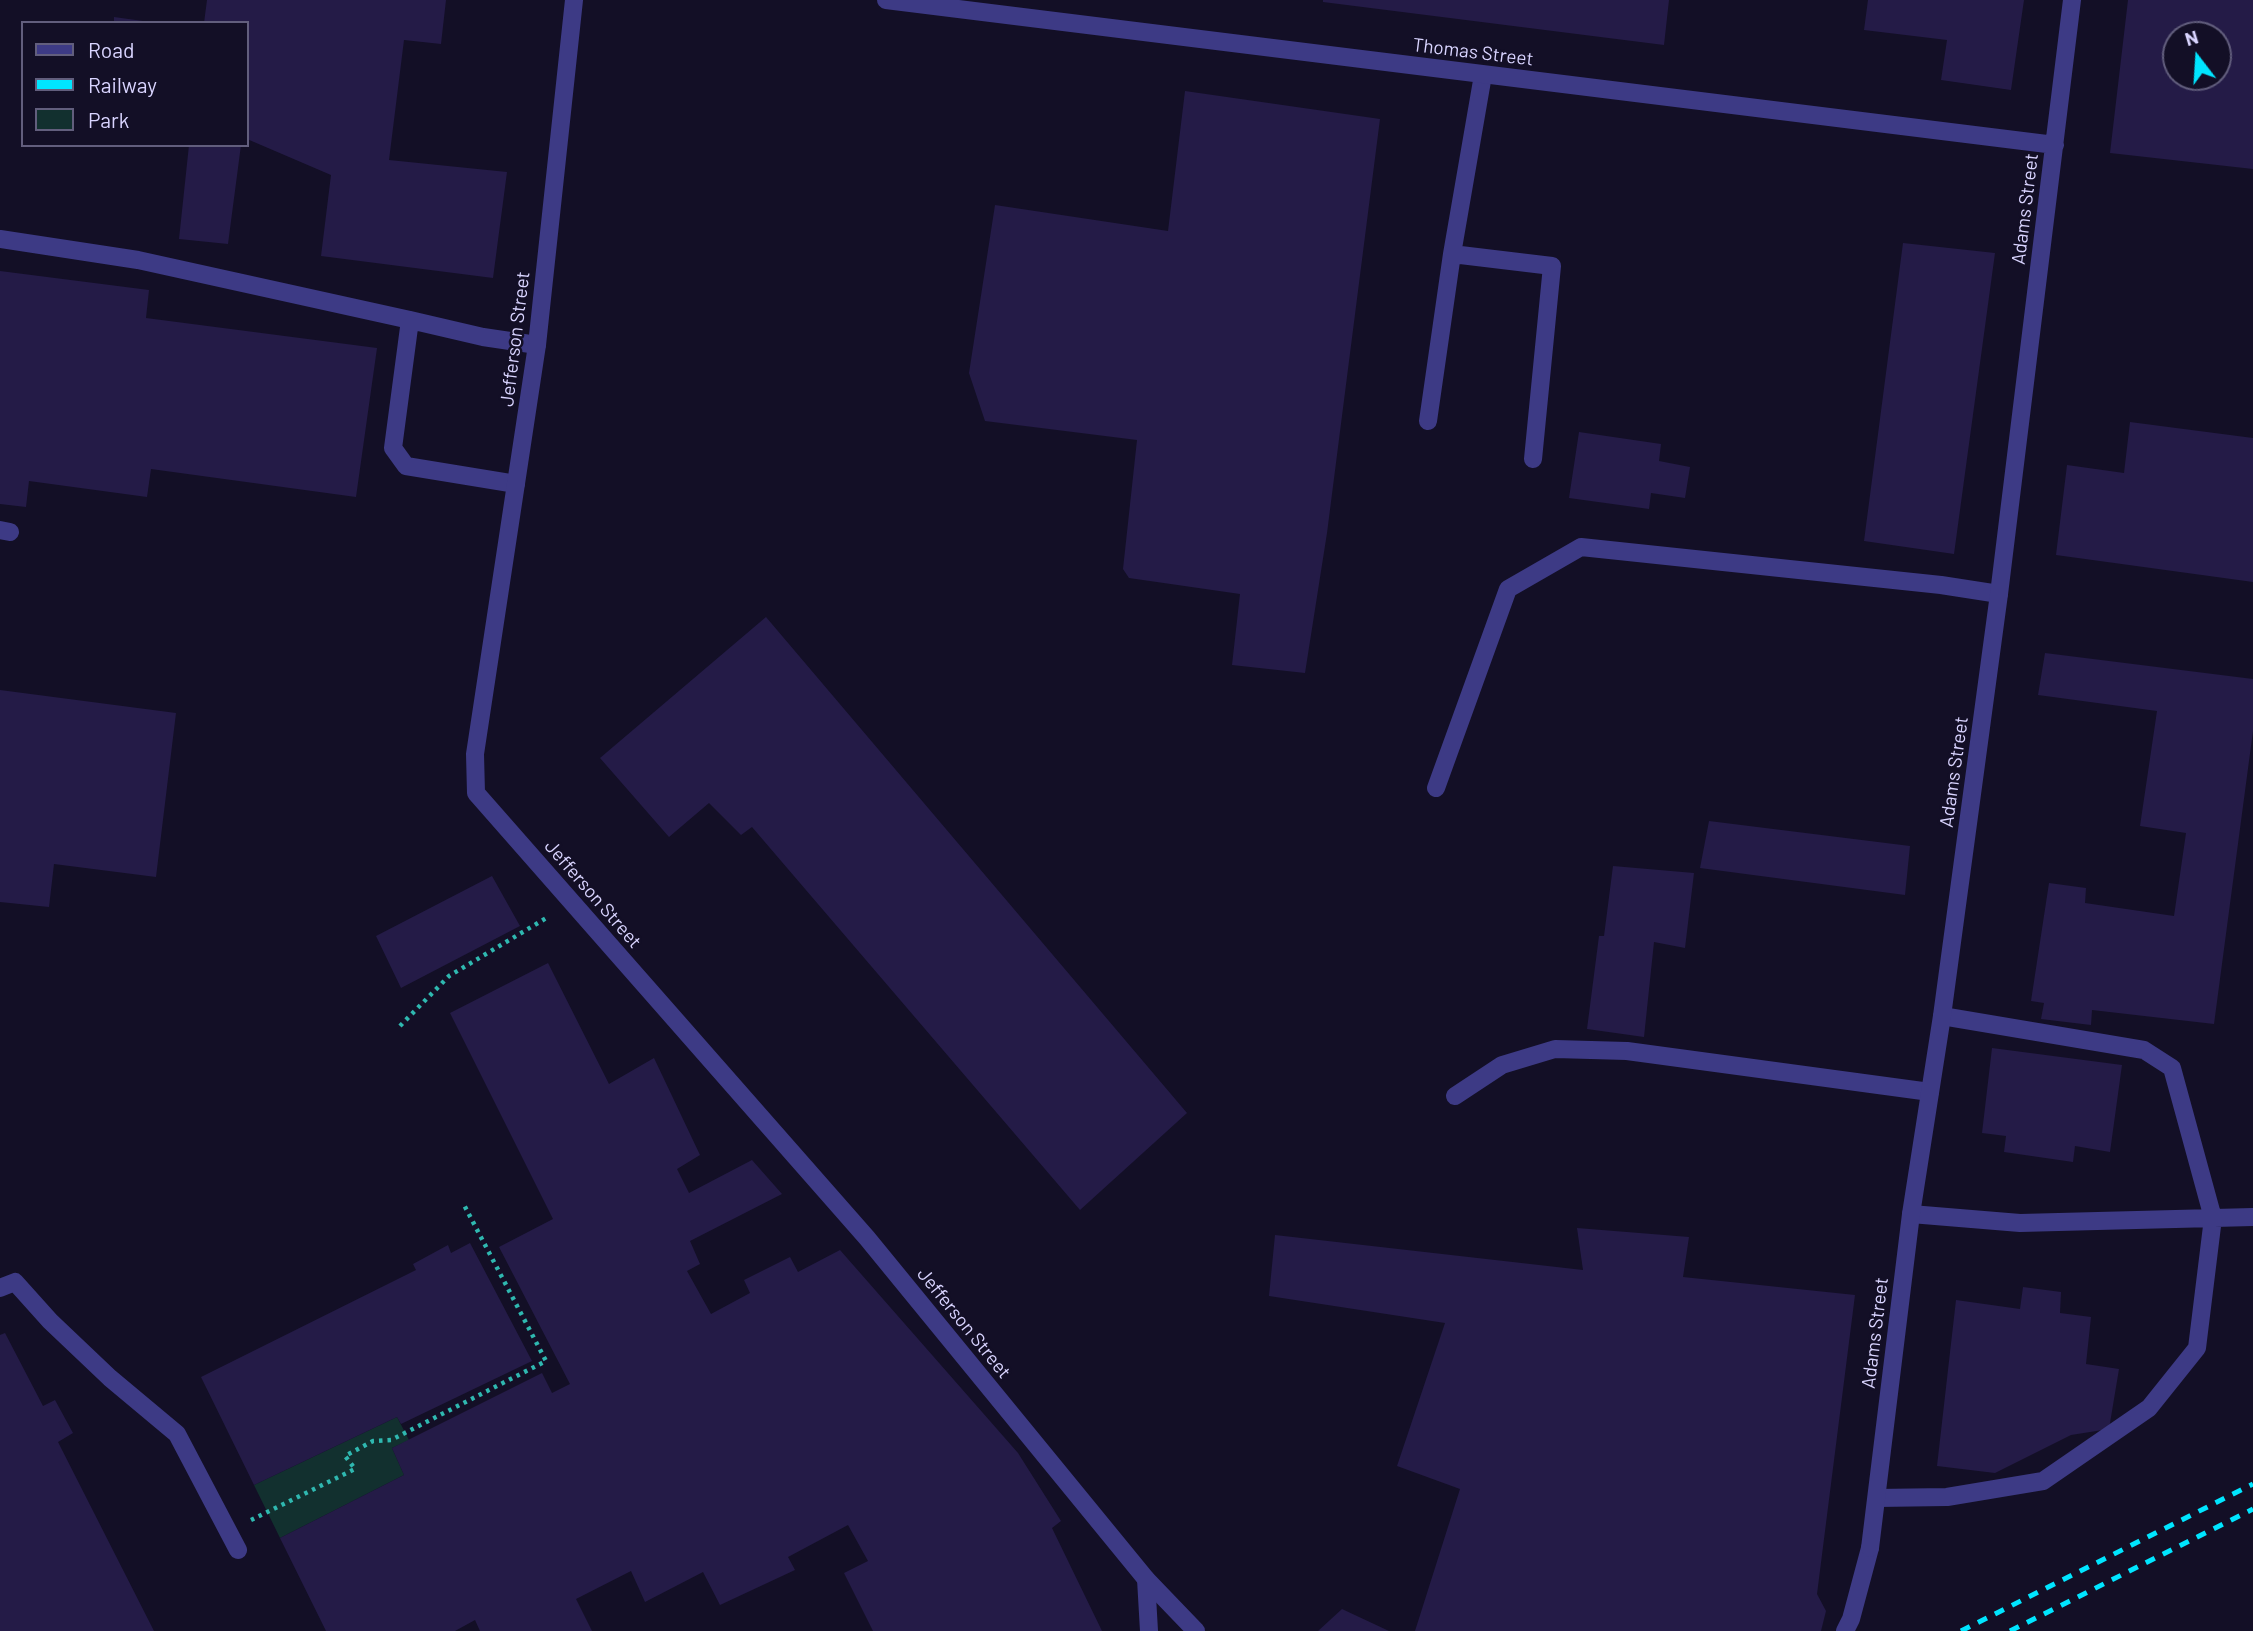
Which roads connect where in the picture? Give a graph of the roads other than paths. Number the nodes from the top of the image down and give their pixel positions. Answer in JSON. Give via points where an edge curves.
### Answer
{"nodes":[{"id":1,"x":574,"y":0,"type":"edge"},
{"id":2,"x":886,"y":0,"type":"edge"},
{"id":3,"x":2072,"y":0,"type":"edge"},
{"id":4,"x":1483,"y":75,"type":"junction"},
{"id":5,"x":2054,"y":145,"type":"junction"},
{"id":6,"x":0,"y":239,"type":"edge"},
{"id":7,"x":1452,"y":254,"type":"junction"},
{"id":8,"x":410,"y":320,"type":"junction"},
{"id":9,"x":537,"y":345,"type":"junction"},
{"id":10,"x":1428,"y":421,"type":"dead end"},
{"id":11,"x":1533,"y":459,"type":"dead end"},
{"id":12,"x":516,"y":484,"type":"junction"},
{"id":13,"x":1999,"y":594,"type":"junction"},
{"id":14,"x":1436,"y":788,"type":"dead end"},
{"id":15,"x":1942,"y":1016,"type":"junction"},
{"id":16,"x":1930,"y":1092,"type":"junction"},
{"id":17,"x":1455,"y":1096,"type":"dead end"},
{"id":18,"x":1911,"y":1214,"type":"junction"},
{"id":19,"x":2253,"y":1217,"type":"edge"},
{"id":20,"x":2213,"y":1218,"type":"junction"},
{"id":21,"x":0,"y":1288,"type":"edge"},
{"id":22,"x":1877,"y":1498,"type":"junction"},
{"id":23,"x":238,"y":1550,"type":"dead end"},
{"id":24,"x":1146,"y":1579,"type":"junction"},
{"id":25,"x":1149,"y":1631,"type":"edge"},
{"id":26,"x":1196,"y":1631,"type":"edge"},
{"id":27,"x":1844,"y":1631,"type":"edge"}],
"edges":[{"from":1,"to":9,"type":"street","name":"Jefferson Street"},
{"from":2,"to":4,"type":"street","name":"Thomas Street"},
{"from":3,"to":5,"type":"street","name":"Adams Street"},
{"from":4,"to":5,"type":"street","name":"Thomas Street"},
{"from":4,"to":7,"type":"street"},
{"from":5,"to":13,"type":"street","name":"Adams Street"},
{"from":6,"to":8,"type":"street","via":[[138,260]]},
{"from":7,"to":10,"type":"street"},
{"from":7,"to":11,"type":"street","via":[[1552,266]]},
{"from":8,"to":9,"type":"street"},
{"from":8,"to":12,"type":"street","via":[[393,448],[406,466]]},
{"from":9,"to":12,"type":"street","name":"Jefferson Street"},
{"from":12,"to":24,"type":"street","name":"Jefferson Street","via":[[475,754],[476,793],[867,1238]]},
{"from":13,"to":14,"type":"street","via":[[1581,547],[1508,589]]},
{"from":13,"to":15,"type":"street","name":"Adams Street"},
{"from":15,"to":16,"type":"street","name":"Adams Street"},
{"from":15,"to":20,"type":"street","via":[[2144,1050],[2172,1068]]},
{"from":16,"to":17,"type":"street","via":[[1627,1051],[1555,1049],[1502,1065]]},
{"from":16,"to":18,"type":"street","name":"Adams Street"},
{"from":18,"to":20,"type":"street","via":[[2020,1223]]},
{"from":18,"to":22,"type":"street","name":"Adams Street"},
{"from":19,"to":20,"type":"street"},
{"from":20,"to":22,"type":"street","via":[[2197,1348],[2149,1408],[2043,1481],[1947,1497]]},
{"from":21,"to":23,"type":"street","via":[[15,1282],[110,1378],[177,1434]]},
{"from":22,"to":27,"type":"street","name":"Adams Street","via":[[1870,1548],[1852,1619]]},
{"from":24,"to":25,"type":"street"},
{"from":24,"to":26,"type":"street","name":"Jefferson Street"}]}
